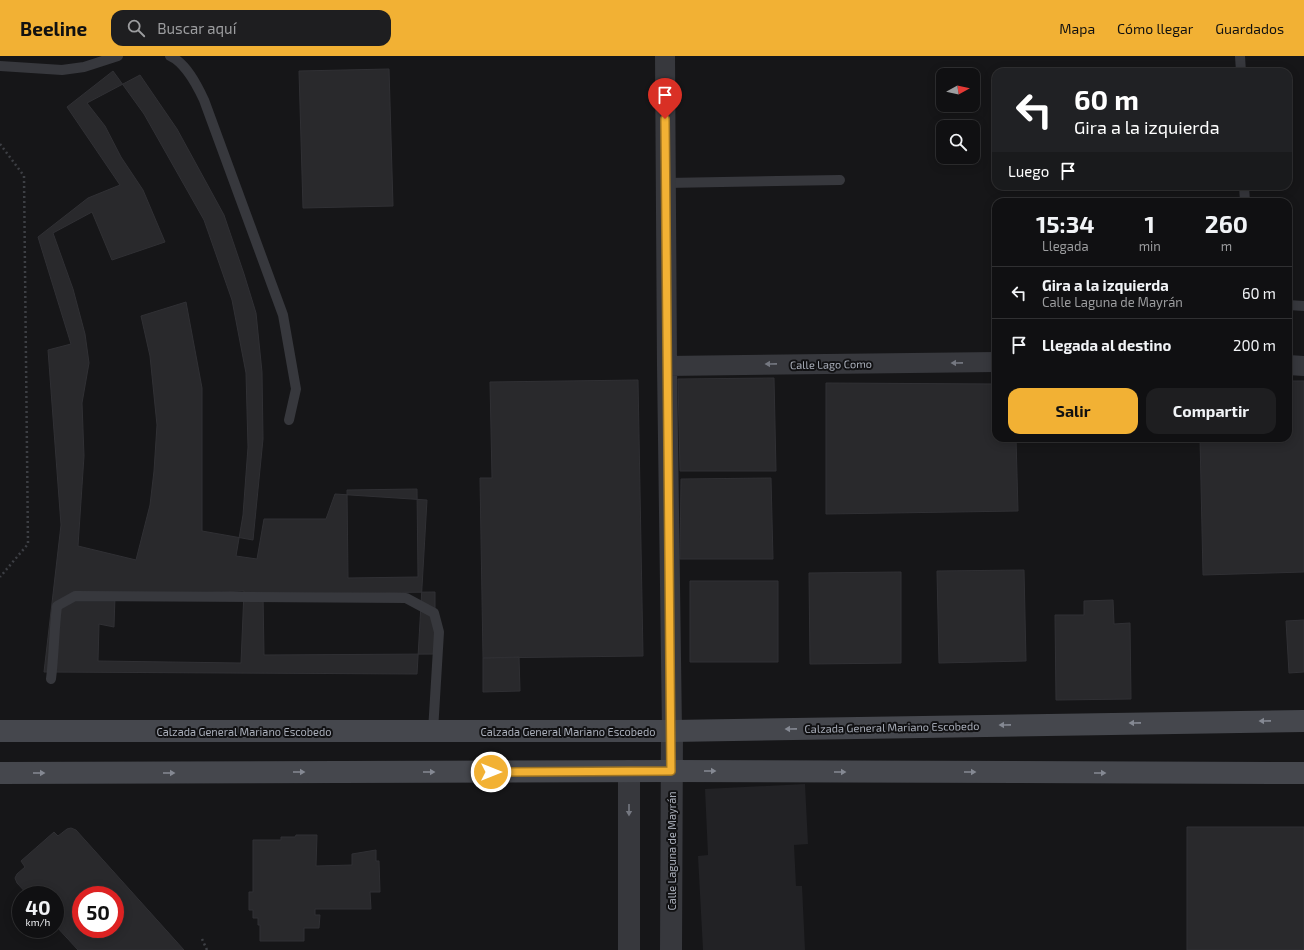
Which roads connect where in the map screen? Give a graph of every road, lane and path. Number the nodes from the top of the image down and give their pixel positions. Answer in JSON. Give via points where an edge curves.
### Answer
{"nodes":[{"id":1,"x":118,"y":56,"type":"edge"},
{"id":2,"x":170,"y":56,"type":"edge"},
{"id":3,"x":665,"y":56,"type":"edge"},
{"id":4,"x":1240,"y":56,"type":"edge"},
{"id":5,"x":0,"y":66,"type":"edge"},
{"id":6,"x":1241,"y":68,"type":"edge"},
{"id":7,"x":0,"y":144,"type":"edge"},
{"id":8,"x":840,"y":180,"type":"dead end"},
{"id":9,"x":666,"y":183,"type":"junction"},
{"id":10,"x":1292,"y":305,"type":"edge"},
{"id":11,"x":1304,"y":306,"type":"edge"},
{"id":12,"x":992,"y":362,"type":"edge"},
{"id":13,"x":1292,"y":365,"type":"edge"},
{"id":14,"x":667,"y":366,"type":"junction"},
{"id":15,"x":1304,"y":366,"type":"edge"},
{"id":16,"x":288,"y":420,"type":"dead end"},
{"id":17,"x":0,"y":577,"type":"edge"},
{"id":18,"x":51,"y":679,"type":"dead end"},
{"id":19,"x":1304,"y":721,"type":"edge"},
{"id":20,"x":0,"y":731,"type":"edge"},
{"id":21,"x":433,"y":731,"type":"junction"},
{"id":22,"x":672,"y":731,"type":"junction"},
{"id":23,"x":629,"y":771,"type":"junction"},
{"id":24,"x":671,"y":771,"type":"junction"},
{"id":25,"x":1304,"y":773,"type":"edge"},
{"id":26,"x":0,"y":774,"type":"edge"},
{"id":27,"x":202,"y":939,"type":"dead end"},
{"id":28,"x":207,"y":950,"type":"edge"},
{"id":29,"x":629,"y":950,"type":"edge"},
{"id":30,"x":672,"y":950,"type":"edge"}],
"edges":[{"from":1,"to":5,"type":"lane","via":[[84,67],[62,70]]},
{"from":2,"to":16,"type":"lane","via":[[197,84],[204,100],[283,315],[296,389]]},
{"from":3,"to":9,"type":"street","name":"Calle Laguna de Mayrán"},
{"from":4,"to":6,"type":"lane"},
{"from":7,"to":17,"type":"path","via":[[24,176],[28,544]]},
{"from":8,"to":9,"type":"lane"},
{"from":9,"to":14,"type":"street","name":"Calle Laguna de Mayrán"},
{"from":10,"to":11,"type":"lane"},
{"from":12,"to":14,"type":"street","name":"Calle Lago Como","one_way":true},
{"from":13,"to":15,"type":"street"},
{"from":14,"to":22,"type":"street","name":"Calle Laguna de Mayrán"},
{"from":18,"to":21,"type":"lane","via":[[57,606],[75,596],[406,598],[434,613],[439,632]]},
{"from":19,"to":22,"type":"main road","name":"Calzada General Mariano Escobedo","one_way":true},
{"from":20,"to":21,"type":"main road","name":"Calzada General Mariano Escobedo"},
{"from":21,"to":22,"type":"main road","name":"Calzada General Mariano Escobedo"},
{"from":22,"to":24,"type":"street","name":"Calle Laguna de Mayrán"},
{"from":23,"to":24,"type":"main road"},
{"from":26,"to":23,"type":"main road","one_way":true},
{"from":23,"to":29,"type":"street","one_way":true},
{"from":24,"to":25,"type":"main road","one_way":true},
{"from":24,"to":30,"type":"street","name":"Calle Laguna de Mayrán"},
{"from":27,"to":28,"type":"path"}]}
